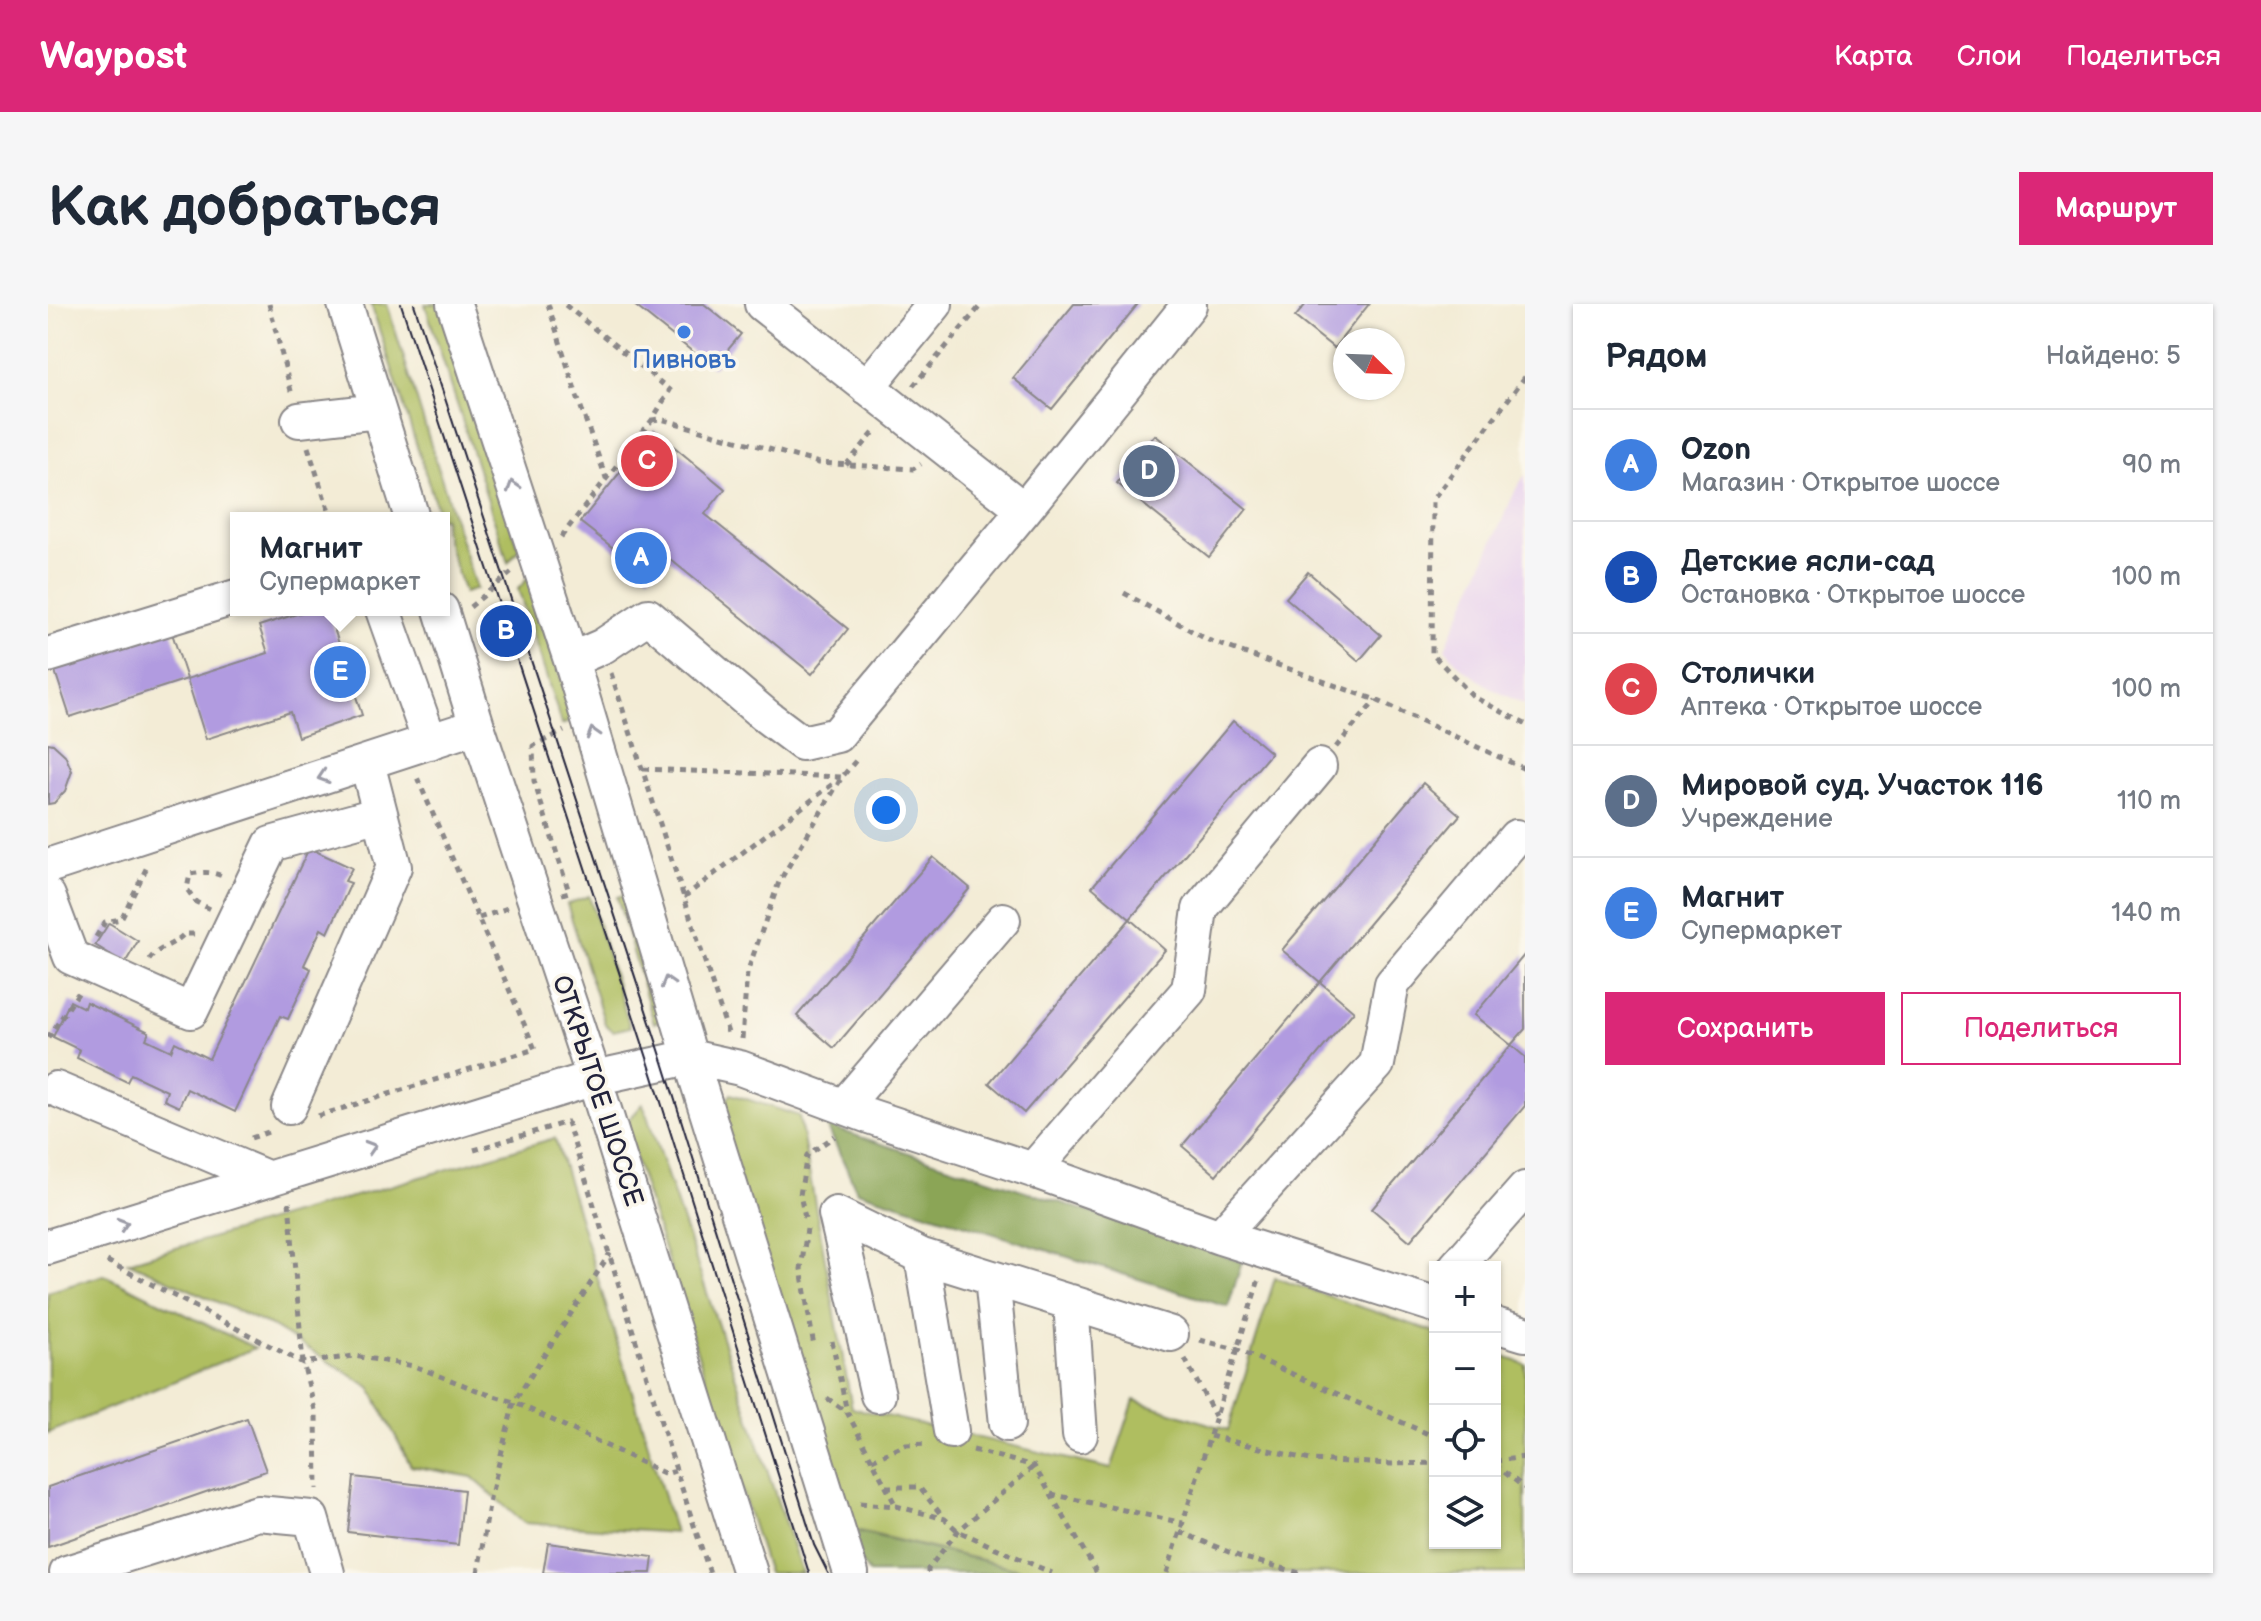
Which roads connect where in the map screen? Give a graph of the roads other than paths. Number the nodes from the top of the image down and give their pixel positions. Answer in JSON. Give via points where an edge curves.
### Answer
{"nodes":[{"id":1,"x":345,"y":304,"type":"edge"},
{"id":2,"x":454,"y":304,"type":"edge"},
{"id":3,"x":762,"y":304,"type":"edge"},
{"id":4,"x":935,"y":304,"type":"edge"},
{"id":5,"x":1189,"y":305,"type":"edge"},
{"id":6,"x":867,"y":387,"type":"junction"},
{"id":7,"x":378,"y":411,"type":"junction"},
{"id":8,"x":299,"y":420,"type":"road end"},
{"id":9,"x":1024,"y":510,"type":"junction"},
{"id":10,"x":410,"y":512,"type":"edge"},
{"id":11,"x":230,"y":599,"type":"edge"},
{"id":12,"x":454,"y":610,"type":"edge"},
{"id":13,"x":385,"y":616,"type":"edge"},
{"id":14,"x":48,"y":655,"type":"edge"},
{"id":15,"x":571,"y":660,"type":"junction"},
{"id":16,"x":477,"y":726,"type":"junction"},
{"id":17,"x":421,"y":752,"type":"junction"},
{"id":18,"x":367,"y":763,"type":"junction"},
{"id":19,"x":1319,"y":766,"type":"road end"},
{"id":20,"x":380,"y":814,"type":"junction"},
{"id":21,"x":1516,"y":837,"type":"dead end"},
{"id":22,"x":48,"y":866,"type":"edge"},
{"id":23,"x":48,"y":896,"type":"edge"},
{"id":24,"x":1003,"y":920,"type":"dead end"},
{"id":25,"x":690,"y":1057,"type":"junction"},
{"id":26,"x":594,"y":1078,"type":"junction"},
{"id":27,"x":56,"y":1089,"type":"dead end"},
{"id":28,"x":844,"y":1106,"type":"junction"},
{"id":29,"x":300,"y":1112,"type":"road end"},
{"id":30,"x":1033,"y":1170,"type":"junction"},
{"id":31,"x":269,"y":1179,"type":"junction"},
{"id":32,"x":1525,"y":1189,"type":"edge"},
{"id":33,"x":1220,"y":1237,"type":"junction"},
{"id":34,"x":48,"y":1247,"type":"edge"},
{"id":35,"x":922,"y":1256,"type":"junction"},
{"id":36,"x":1461,"y":1261,"type":"edge"},
{"id":37,"x":992,"y":1278,"type":"junction"},
{"id":38,"x":1429,"y":1298,"type":"edge"},
{"id":39,"x":1071,"y":1302,"type":"junction"},
{"id":40,"x":1501,"y":1327,"type":"edge"},
{"id":41,"x":1171,"y":1334,"type":"road end"},
{"id":42,"x":1525,"y":1334,"type":"edge"},
{"id":43,"x":878,"y":1395,"type":"dead end"},
{"id":44,"x":1007,"y":1424,"type":"dead end"},
{"id":45,"x":951,"y":1431,"type":"dead end"},
{"id":46,"x":1080,"y":1435,"type":"dead end"},
{"id":47,"x":850,"y":1572,"type":"edge"},
{"id":48,"x":67,"y":1573,"type":"edge"},
{"id":49,"x":327,"y":1573,"type":"edge"},
{"id":50,"x":750,"y":1573,"type":"edge"}],
"edges":[{"from":1,"to":7,"type":"street"},
{"from":15,"to":2,"type":"street","one_way":true},
{"from":3,"to":6,"type":"street"},
{"from":4,"to":6,"type":"street"},
{"from":5,"to":9,"type":"street"},
{"from":6,"to":9,"type":"street"},
{"from":7,"to":8,"type":"street"},
{"from":7,"to":10,"type":"street"},
{"from":9,"to":15,"type":"street","via":[[837,735],[802,743],[648,616]]},
{"from":11,"to":14,"type":"street"},
{"from":12,"to":16,"type":"street","name":"ОТКРЫТОЕ ШОССЕ"},
{"from":13,"to":17,"type":"street"},
{"from":25,"to":15,"type":"street","one_way":true},
{"from":16,"to":17,"type":"street"},
{"from":16,"to":26,"type":"street","name":"ОТКРЫТОЕ ШОССЕ"},
{"from":17,"to":18,"type":"street"},
{"from":18,"to":20,"type":"street"},
{"from":18,"to":22,"type":"street","one_way":true},
{"from":19,"to":30,"type":"street","via":[[1200,909],[1189,990]]},
{"from":20,"to":23,"type":"street","via":[[271,844],[229,911],[191,1011],[71,957]]},
{"from":20,"to":29,"type":"street","via":[[394,867]]},
{"from":21,"to":33,"type":"street","via":[[1392,984],[1377,1064]]},
{"from":24,"to":28,"type":"street"},
{"from":25,"to":26,"type":"street"},
{"from":25,"to":28,"type":"street","via":[[740,1068]]},
{"from":25,"to":47,"type":"street"},
{"from":31,"to":26,"type":"street","one_way":true},
{"from":26,"to":50,"type":"street","name":"ОТКРЫТОЕ ШОССЕ"},
{"from":27,"to":31,"type":"street"},
{"from":28,"to":30,"type":"street"},
{"from":30,"to":33,"type":"street"},
{"from":34,"to":31,"type":"street","one_way":true},
{"from":32,"to":36,"type":"street"},
{"from":33,"to":38,"type":"street"},
{"from":35,"to":37,"type":"street"},
{"from":35,"to":43,"type":"street","via":[[836,1214]]},
{"from":35,"to":45,"type":"street"},
{"from":37,"to":39,"type":"street"},
{"from":37,"to":44,"type":"street"},
{"from":39,"to":41,"type":"street"},
{"from":39,"to":46,"type":"street"},
{"from":40,"to":42,"type":"street"},
{"from":48,"to":49,"type":"street","via":[[258,1513],[311,1518]]}]}
